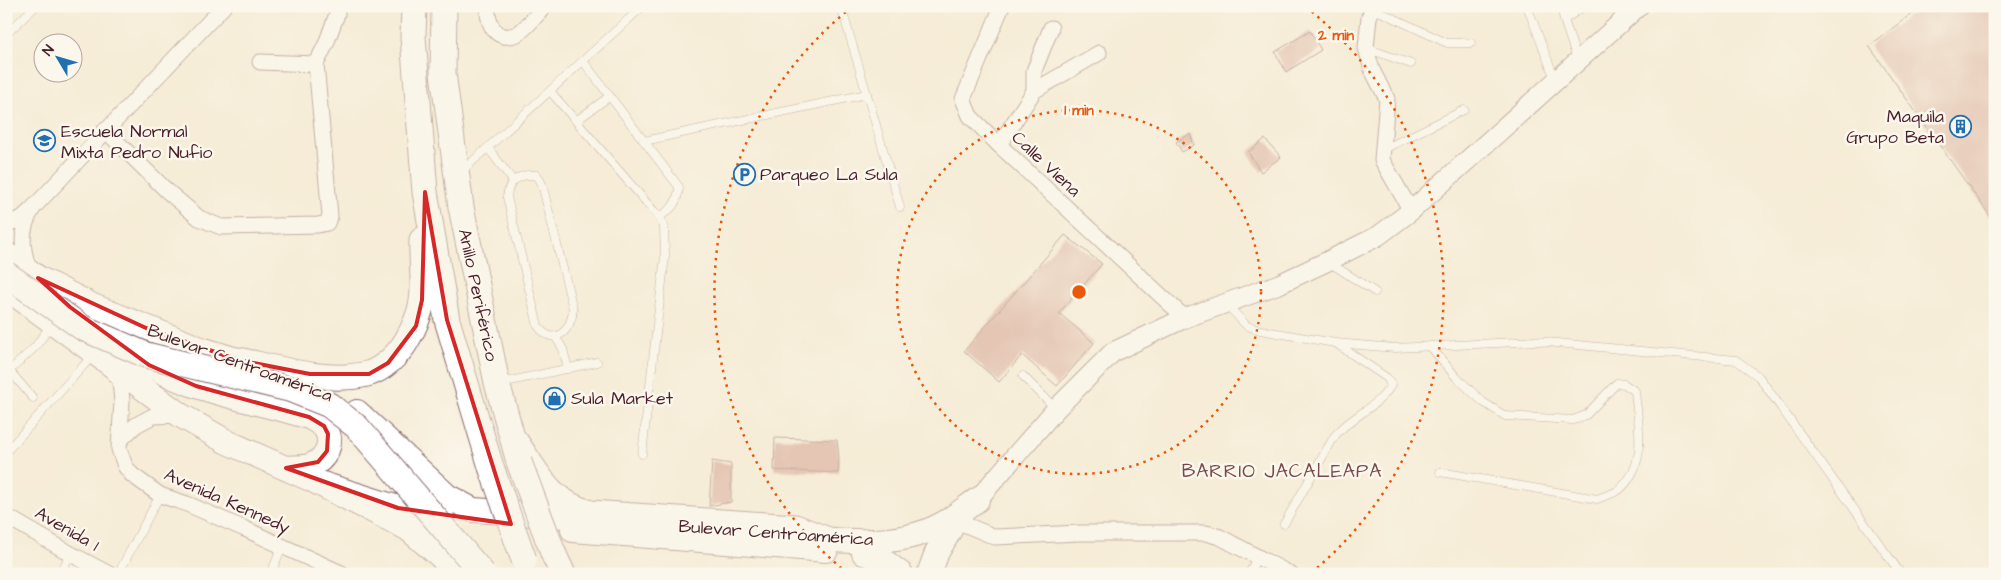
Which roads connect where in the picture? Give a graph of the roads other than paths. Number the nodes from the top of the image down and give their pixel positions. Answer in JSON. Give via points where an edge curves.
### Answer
{"nodes":[{"id":1,"x":36,"y":6,"type":"edge"},
{"id":2,"x":224,"y":6,"type":"edge"},
{"id":3,"x":414,"y":6,"type":"edge"},
{"id":4,"x":444,"y":6,"type":"edge"},
{"id":5,"x":488,"y":6,"type":"edge"},
{"id":6,"x":545,"y":6,"type":"edge"},
{"id":7,"x":643,"y":6,"type":"edge"},
{"id":8,"x":841,"y":6,"type":"edge"},
{"id":9,"x":1002,"y":6,"type":"edge"},
{"id":10,"x":1527,"y":6,"type":"edge"},
{"id":11,"x":1561,"y":6,"type":"edge"},
{"id":12,"x":1584,"y":6,"type":"edge"},
{"id":13,"x":1639,"y":6,"type":"edge"},
{"id":14,"x":1372,"y":7,"type":"edge"},
{"id":15,"x":337,"y":14,"type":"dead end"},
{"id":16,"x":1564,"y":20,"type":"junction"},
{"id":17,"x":1051,"y":28,"type":"dead end"},
{"id":18,"x":6,"y":34,"type":"edge"},
{"id":19,"x":1471,"y":43,"type":"dead end"},
{"id":20,"x":1366,"y":48,"type":"junction"},
{"id":21,"x":1099,"y":53,"type":"dead end"},
{"id":22,"x":583,"y":61,"type":"junction"},
{"id":23,"x":1578,"y":61,"type":"junction"},
{"id":24,"x":260,"y":62,"type":"dead end"},
{"id":25,"x":316,"y":64,"type":"junction"},
{"id":26,"x":1411,"y":64,"type":"dead end"},
{"id":27,"x":1556,"y":81,"type":"junction"},
{"id":28,"x":550,"y":91,"type":"junction"},
{"id":29,"x":1034,"y":91,"type":"junction"},
{"id":30,"x":867,"y":94,"type":"junction"},
{"id":31,"x":610,"y":96,"type":"junction"},
{"id":32,"x":1464,"y":110,"type":"dead end"},
{"id":33,"x":576,"y":122,"type":"junction"},
{"id":34,"x":105,"y":130,"type":"junction"},
{"id":35,"x":644,"y":141,"type":"junction"},
{"id":36,"x":999,"y":145,"type":"junction"},
{"id":37,"x":488,"y":148,"type":"junction"},
{"id":38,"x":1382,"y":150,"type":"junction"},
{"id":39,"x":456,"y":176,"type":"junction"},
{"id":40,"x":513,"y":181,"type":"junction"},
{"id":41,"x":424,"y":192,"type":"junction"},
{"id":42,"x":900,"y":207,"type":"dead end"},
{"id":43,"x":32,"y":209,"type":"junction"},
{"id":44,"x":1411,"y":211,"type":"junction"},
{"id":45,"x":659,"y":218,"type":"junction"},
{"id":46,"x":6,"y":225,"type":"edge"},
{"id":47,"x":6,"y":254,"type":"edge"},
{"id":48,"x":1328,"y":262,"type":"junction"},
{"id":49,"x":25,"y":274,"type":"edge"},
{"id":50,"x":6,"y":288,"type":"edge"},
{"id":51,"x":1375,"y":292,"type":"dead end"},
{"id":52,"x":1225,"y":302,"type":"junction"},
{"id":53,"x":1185,"y":318,"type":"junction"},
{"id":54,"x":53,"y":322,"type":"junction"},
{"id":55,"x":555,"y":336,"type":"junction"},
{"id":56,"x":1335,"y":343,"type":"junction"},
{"id":57,"x":1430,"y":346,"type":"junction"},
{"id":58,"x":99,"y":357,"type":"junction"},
{"id":59,"x":238,"y":360,"type":"junction"},
{"id":60,"x":597,"y":362,"type":"dead end"},
{"id":61,"x":568,"y":369,"type":"junction"},
{"id":62,"x":7,"y":371,"type":"edge"},
{"id":63,"x":1023,"y":376,"type":"dead end"},
{"id":64,"x":497,"y":384,"type":"junction"},
{"id":65,"x":33,"y":398,"type":"dead end"},
{"id":66,"x":1056,"y":409,"type":"junction"},
{"id":67,"x":180,"y":415,"type":"junction"},
{"id":68,"x":510,"y":431,"type":"junction"},
{"id":69,"x":120,"y":440,"type":"junction"},
{"id":70,"x":6,"y":452,"type":"edge"},
{"id":71,"x":642,"y":454,"type":"dead end"},
{"id":72,"x":286,"y":468,"type":"junction"},
{"id":73,"x":1440,"y":472,"type":"dead end"},
{"id":74,"x":319,"y":483,"type":"junction"},
{"id":75,"x":160,"y":495,"type":"junction"},
{"id":76,"x":978,"y":500,"type":"junction"},
{"id":77,"x":11,"y":523,"type":"edge"},
{"id":78,"x":1284,"y":524,"type":"dead end"},
{"id":79,"x":955,"y":526,"type":"junction"},
{"id":80,"x":828,"y":540,"type":"junction"},
{"id":81,"x":282,"y":546,"type":"junction"},
{"id":82,"x":864,"y":553,"type":"junction"},
{"id":83,"x":71,"y":554,"type":"junction"},
{"id":84,"x":1257,"y":557,"type":"junction"},
{"id":85,"x":558,"y":565,"type":"edge"},
{"id":86,"x":527,"y":567,"type":"edge"},
{"id":87,"x":60,"y":574,"type":"edge"},
{"id":88,"x":109,"y":574,"type":"edge"},
{"id":89,"x":118,"y":574,"type":"edge"},
{"id":90,"x":271,"y":574,"type":"edge"},
{"id":91,"x":343,"y":574,"type":"edge"},
{"id":92,"x":457,"y":574,"type":"edge"},
{"id":93,"x":483,"y":574,"type":"edge"},
{"id":94,"x":901,"y":574,"type":"edge"},
{"id":95,"x":929,"y":574,"type":"edge"},
{"id":96,"x":1249,"y":574,"type":"edge"},
{"id":97,"x":1290,"y":574,"type":"edge"},
{"id":98,"x":1902,"y":574,"type":"edge"}],
"edges":[{"from":1,"to":18,"type":"lane"},
{"from":2,"to":34,"type":"street"},
{"from":3,"to":41,"type":"highway","name":"Anillo Periférico","via":[[413,37]]},
{"from":4,"to":39,"type":"highway","name":"Anillo Periférico","via":[[443,73]]},
{"from":5,"to":6,"type":"street","via":[[490,26],[495,33],[504,36],[518,33]]},
{"from":7,"to":22,"type":"lane"},
{"from":8,"to":30,"type":"lane"},
{"from":9,"to":36,"type":"street","name":"Calle Viena","via":[[963,99],[970,116]]},
{"from":10,"to":27,"type":"lane"},
{"from":11,"to":16,"type":"lane"},
{"from":12,"to":16,"type":"lane"},
{"from":13,"to":23,"type":"street"},
{"from":14,"to":19,"type":"lane","via":[[1447,43]]},
{"from":14,"to":20,"type":"street"},
{"from":15,"to":25,"type":"street"},
{"from":16,"to":23,"type":"lane"},
{"from":17,"to":29,"type":"street","via":[[1034,71]]},
{"from":20,"to":26,"type":"lane"},
{"from":20,"to":38,"type":"street","via":[[1372,70],[1387,99]]},
{"from":21,"to":29,"type":"street"},
{"from":22,"to":28,"type":"lane"},
{"from":22,"to":31,"type":"lane"},
{"from":23,"to":27,"type":"street"},
{"from":24,"to":25,"type":"street"},
{"from":25,"to":34,"type":"street","via":[[330,216],[327,223],[221,227],[199,218]]},
{"from":27,"to":44,"type":"street"},
{"from":28,"to":33,"type":"lane"},
{"from":28,"to":37,"type":"lane"},
{"from":29,"to":36,"type":"street"},
{"from":30,"to":35,"type":"lane"},
{"from":30,"to":42,"type":"lane"},
{"from":31,"to":33,"type":"lane"},
{"from":31,"to":35,"type":"lane"},
{"from":32,"to":38,"type":"lane"},
{"from":33,"to":45,"type":"lane"},
{"from":34,"to":43,"type":"street"},
{"from":35,"to":45,"type":"lane","via":[[679,187],[672,210]]},
{"from":36,"to":53,"type":"street","name":"Calle Viena"},
{"from":37,"to":39,"type":"lane"},
{"from":37,"to":40,"type":"lane"},
{"from":38,"to":44,"type":"street","via":[[1382,160],[1389,175]]},
{"from":39,"to":64,"type":"highway","name":"Anillo Periférico"},
{"from":40,"to":55,"type":"lane","via":[[507,197],[538,326],[542,332]]},
{"from":40,"to":55,"type":"lane","via":[[528,175],[537,176],[542,184],[573,309],[570,325],[562,335]]},
{"from":41,"to":59,"type":"highway","via":[[422,300],[416,326],[403,348],[388,363],[369,374],[344,377]]},
{"from":41,"to":86,"type":"highway","name":"Anillo Periférico","bridge":true,"via":[[447,320],[491,467]]},
{"from":43,"to":46,"type":"street"},
{"from":43,"to":49,"type":"street","via":[[22,239]]},
{"from":44,"to":48,"type":"street","via":[[1378,236]]},
{"from":45,"to":71,"type":"lane","via":[[664,226],[665,256]]},
{"from":47,"to":49,"type":"main road","name":"Bulevar Centroamérica"},
{"from":48,"to":51,"type":"lane"},
{"from":48,"to":52,"type":"street","via":[[1279,284]]},
{"from":49,"to":59,"type":"main road","name":"Bulevar Centroamérica","via":[[146,328]]},
{"from":49,"to":72,"type":"main road","via":[[149,365],[196,386],[309,417],[324,426],[328,434],[327,451],[318,462]]},
{"from":49,"to":93,"type":"highway","bridge":true,"via":[[83,328],[146,355],[289,389],[329,404],[356,428]]},
{"from":50,"to":54,"type":"main road","name":"Bulevar Centroamérica"},
{"from":52,"to":53,"type":"street"},
{"from":52,"to":56,"type":"lane","via":[[1248,326]]},
{"from":53,"to":66,"type":"street","via":[[1113,352]]},
{"from":54,"to":58,"type":"main road","name":"Bulevar Centroamérica"},
{"from":54,"to":62,"type":"lane","via":[[35,347]]},
{"from":55,"to":61,"type":"lane"},
{"from":56,"to":57,"type":"lane","via":[[1395,348]]},
{"from":56,"to":78,"type":"lane","via":[[1387,378],[1391,385],[1360,415],[1342,426]]},
{"from":57,"to":73,"type":"lane","via":[[1456,377],[1483,402],[1505,416],[1573,420],[1586,415],[1617,383],[1624,384],[1635,390],[1640,451],[1634,472],[1618,491],[1597,499]]},
{"from":57,"to":98,"type":"lane","via":[[1536,341],[1736,360],[1759,377]]},
{"from":58,"to":67,"type":"main road","name":"Bulevar Centroamérica"},
{"from":58,"to":69,"type":"street","name":"Avenida Kennedy","via":[[120,382]]},
{"from":58,"to":70,"type":"lane"},
{"from":59,"to":80,"type":"main road","name":"Bulevar Centroamérica","via":[[337,397],[362,416],[447,496],[473,510]]},
{"from":60,"to":61,"type":"lane"},
{"from":61,"to":64,"type":"lane"},
{"from":62,"to":65,"type":"lane"},
{"from":63,"to":66,"type":"lane"},
{"from":64,"to":68,"type":"highway","name":"Anillo Periférico"},
{"from":66,"to":76,"type":"street"},
{"from":67,"to":69,"type":"street","via":[[153,416]]},
{"from":67,"to":72,"type":"main road","name":"Bulevar Centroamérica","via":[[227,442]]},
{"from":68,"to":80,"type":"highway","via":[[547,487],[576,509],[591,513],[795,527]]},
{"from":68,"to":85,"type":"highway","name":"Anillo Periférico","bridge":true},
{"from":69,"to":75,"type":"street","name":"Avenida Kennedy","via":[[125,466]]},
{"from":72,"to":74,"type":"main road","name":"Bulevar Centroamérica"},
{"from":74,"to":82,"type":"main road","name":"Bulevar Centroamérica","via":[[398,508],[474,521]]},
{"from":74,"to":92,"type":"highway","via":[[408,528]]},
{"from":75,"to":81,"type":"street","name":"Avenida Kennedy"},
{"from":75,"to":89,"type":"lane"},
{"from":76,"to":79,"type":"main road","name":"Bulevar Centroamérica"},
{"from":76,"to":80,"type":"main road","name":"Bulevar Centroamérica","via":[[945,522],[903,539]]},
{"from":77,"to":83,"type":"street","name":"Avenida 1"},
{"from":79,"to":82,"type":"main road","name":"Bulevar Centroamérica","via":[[925,542]]},
{"from":79,"to":84,"type":"street","via":[[995,536],[1206,533]]},
{"from":79,"to":95,"type":"main road","via":[[937,552]]},
{"from":81,"to":90,"type":"lane"},
{"from":81,"to":91,"type":"street","name":"Avenida Kennedy"},
{"from":82,"to":94,"type":"main road","via":[[880,558]]},
{"from":83,"to":87,"type":"lane"},
{"from":83,"to":88,"type":"street","name":"Avenida 1"},
{"from":84,"to":96,"type":"lane"},
{"from":84,"to":97,"type":"street"}]}
